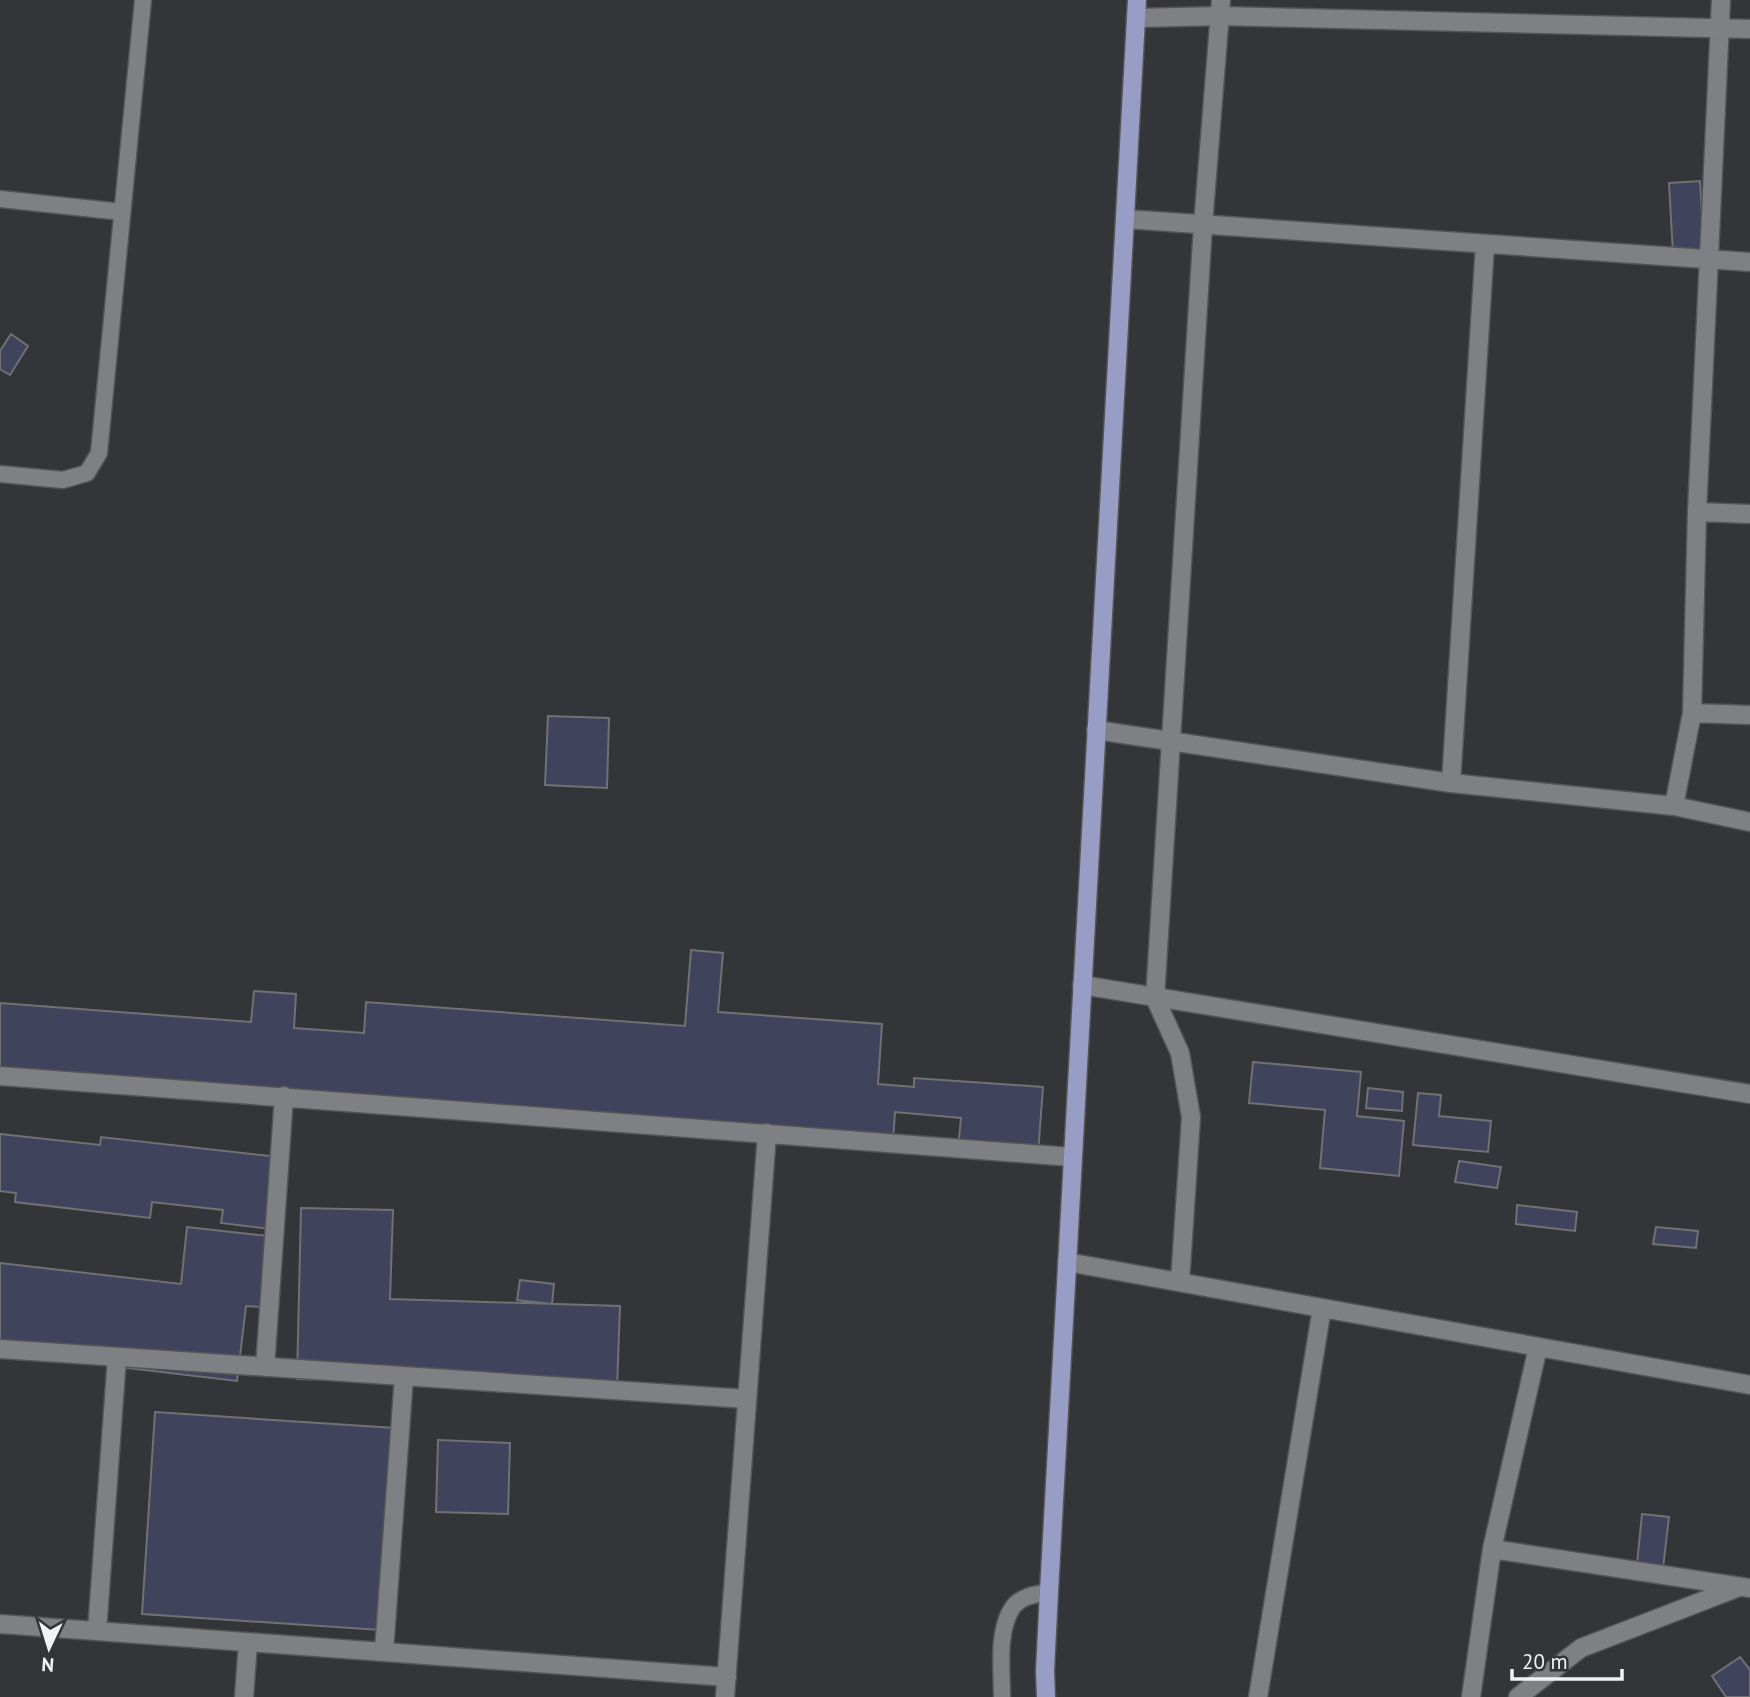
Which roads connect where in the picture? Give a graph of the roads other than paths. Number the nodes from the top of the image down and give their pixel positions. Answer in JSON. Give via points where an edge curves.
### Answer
{"nodes":[{"id":1,"x":143,"y":0,"type":"edge"},
{"id":2,"x":1137,"y":0,"type":"edge"},
{"id":3,"x":1721,"y":0,"type":"edge"},
{"id":4,"x":1221,"y":8,"type":"edge"},
{"id":5,"x":1136,"y":18,"type":"junction"},
{"id":6,"x":1721,"y":29,"type":"junction"},
{"id":7,"x":1750,"y":29,"type":"edge"},
{"id":8,"x":0,"y":199,"type":"edge"},
{"id":9,"x":121,"y":212,"type":"junction"},
{"id":10,"x":1125,"y":219,"type":"junction"},
{"id":11,"x":1203,"y":225,"type":"junction"},
{"id":12,"x":1485,"y":244,"type":"junction"},
{"id":13,"x":1709,"y":259,"type":"junction"},
{"id":14,"x":1750,"y":262,"type":"edge"},
{"id":15,"x":0,"y":474,"type":"edge"},
{"id":16,"x":1697,"y":512,"type":"junction"},
{"id":17,"x":1750,"y":514,"type":"edge"},
{"id":18,"x":1692,"y":713,"type":"junction"},
{"id":19,"x":1750,"y":715,"type":"edge"},
{"id":20,"x":1097,"y":730,"type":"junction"},
{"id":21,"x":1171,"y":741,"type":"junction"},
{"id":22,"x":1451,"y":783,"type":"junction"},
{"id":23,"x":1674,"y":806,"type":"junction"},
{"id":24,"x":1750,"y":822,"type":"edge"},
{"id":25,"x":1082,"y":985,"type":"junction"},
{"id":26,"x":1155,"y":998,"type":"junction"},
{"id":27,"x":0,"y":1076,"type":"edge"},
{"id":28,"x":1750,"y":1094,"type":"edge"},
{"id":29,"x":284,"y":1097,"type":"junction"},
{"id":30,"x":767,"y":1133,"type":"junction"},
{"id":31,"x":1072,"y":1157,"type":"junction"},
{"id":32,"x":1067,"y":1262,"type":"junction"},
{"id":33,"x":1180,"y":1282,"type":"junction"},
{"id":34,"x":1322,"y":1308,"type":"junction"},
{"id":35,"x":1538,"y":1347,"type":"junction"},
{"id":36,"x":0,"y":1349,"type":"edge"},
{"id":37,"x":117,"y":1357,"type":"junction"},
{"id":38,"x":265,"y":1367,"type":"junction"},
{"id":39,"x":404,"y":1376,"type":"junction"},
{"id":40,"x":1750,"y":1385,"type":"edge"},
{"id":41,"x":747,"y":1399,"type":"junction"},
{"id":42,"x":1492,"y":1549,"type":"junction"},
{"id":43,"x":1745,"y":1587,"type":"edge"},
{"id":44,"x":1049,"y":1592,"type":"junction"},
{"id":45,"x":0,"y":1623,"type":"edge"},
{"id":46,"x":97,"y":1631,"type":"junction"},
{"id":47,"x":248,"y":1642,"type":"junction"},
{"id":48,"x":384,"y":1651,"type":"junction"},
{"id":49,"x":727,"y":1676,"type":"junction"},
{"id":50,"x":244,"y":1697,"type":"edge"},
{"id":51,"x":725,"y":1697,"type":"edge"},
{"id":52,"x":1002,"y":1697,"type":"edge"},
{"id":53,"x":1046,"y":1697,"type":"edge"},
{"id":54,"x":1258,"y":1697,"type":"edge"},
{"id":55,"x":1471,"y":1697,"type":"edge"},
{"id":56,"x":1518,"y":1697,"type":"edge"}],
"edges":[{"from":1,"to":9,"type":"lane"},
{"from":2,"to":5,"type":"main road"},
{"from":3,"to":6,"type":"street"},
{"from":4,"to":5,"type":"street"},
{"from":4,"to":6,"type":"street"},
{"from":4,"to":11,"type":"street"},
{"from":5,"to":10,"type":"main road"},
{"from":6,"to":7,"type":"street"},
{"from":6,"to":13,"type":"street"},
{"from":8,"to":9,"type":"lane"},
{"from":9,"to":15,"type":"lane","via":[[99,453],[87,473],[64,480]]},
{"from":10,"to":11,"type":"street"},
{"from":10,"to":20,"type":"main road"},
{"from":11,"to":12,"type":"street"},
{"from":11,"to":21,"type":"street"},
{"from":12,"to":13,"type":"street"},
{"from":12,"to":22,"type":"street"},
{"from":13,"to":14,"type":"street"},
{"from":13,"to":16,"type":"street"},
{"from":16,"to":17,"type":"street"},
{"from":16,"to":18,"type":"street"},
{"from":18,"to":19,"type":"street"},
{"from":18,"to":23,"type":"street"},
{"from":20,"to":21,"type":"street"},
{"from":20,"to":25,"type":"main road"},
{"from":21,"to":22,"type":"street"},
{"from":21,"to":26,"type":"street"},
{"from":22,"to":23,"type":"street"},
{"from":23,"to":24,"type":"street"},
{"from":25,"to":26,"type":"street"},
{"from":25,"to":31,"type":"main road"},
{"from":26,"to":28,"type":"street"},
{"from":26,"to":33,"type":"street","via":[[1180,1053],[1191,1117]]},
{"from":27,"to":29,"type":"street"},
{"from":29,"to":30,"type":"street"},
{"from":29,"to":38,"type":"street"},
{"from":30,"to":31,"type":"street"},
{"from":30,"to":41,"type":"street"},
{"from":31,"to":32,"type":"main road"},
{"from":32,"to":33,"type":"street"},
{"from":32,"to":44,"type":"main road"},
{"from":33,"to":34,"type":"street"},
{"from":34,"to":35,"type":"street"},
{"from":34,"to":54,"type":"street"},
{"from":35,"to":40,"type":"street"},
{"from":35,"to":42,"type":"street"},
{"from":36,"to":37,"type":"street"},
{"from":37,"to":38,"type":"street"},
{"from":37,"to":46,"type":"street"},
{"from":38,"to":39,"type":"street"},
{"from":39,"to":41,"type":"street"},
{"from":39,"to":48,"type":"street"},
{"from":41,"to":49,"type":"street"},
{"from":42,"to":43,"type":"street"},
{"from":42,"to":55,"type":"street"},
{"from":43,"to":56,"type":"street","via":[[1581,1648]]},
{"from":44,"to":52,"type":"lane","via":[[1030,1595],[1011,1609],[1004,1632]]},
{"from":44,"to":53,"type":"main road"},
{"from":45,"to":46,"type":"street"},
{"from":46,"to":47,"type":"street"},
{"from":47,"to":48,"type":"street"},
{"from":47,"to":50,"type":"street"},
{"from":48,"to":49,"type":"street"},
{"from":49,"to":51,"type":"street"}]}
